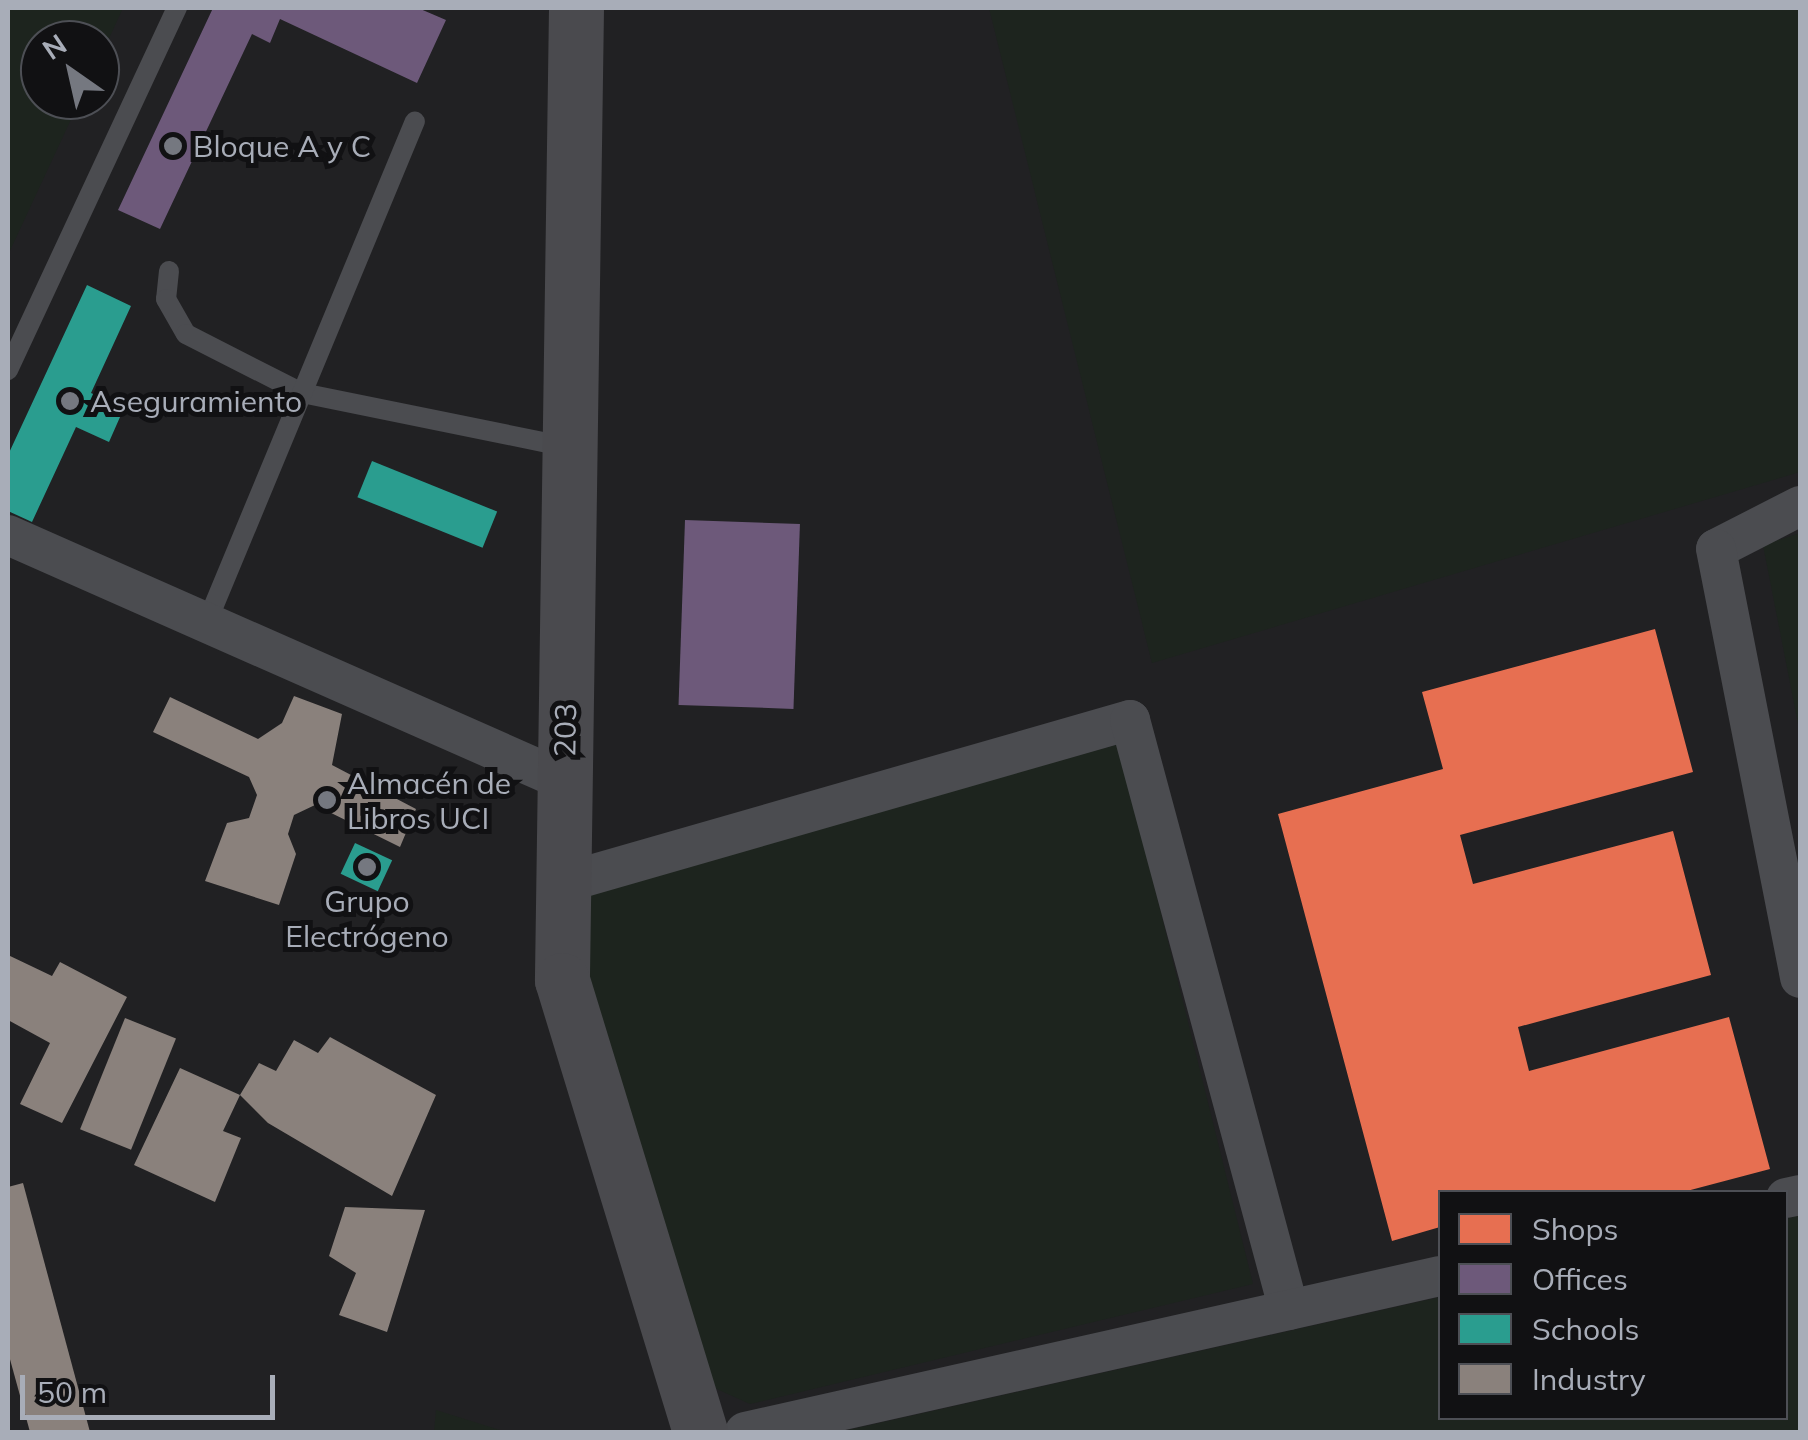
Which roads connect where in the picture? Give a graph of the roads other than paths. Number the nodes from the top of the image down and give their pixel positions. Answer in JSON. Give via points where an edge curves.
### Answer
{"nodes":[{"id":1,"x":177,"y":8,"type":"edge"},
{"id":2,"x":576,"y":8,"type":"edge"},
{"id":3,"x":415,"y":121,"type":"dead end"},
{"id":4,"x":168,"y":271,"type":"dead end"},
{"id":5,"x":8,"y":370,"type":"edge"},
{"id":6,"x":302,"y":394,"type":"junction"},
{"id":7,"x":569,"y":448,"type":"junction"},
{"id":8,"x":1800,"y":506,"type":"edge"},
{"id":9,"x":8,"y":535,"type":"edge"},
{"id":10,"x":207,"y":622,"type":"junction"},
{"id":11,"x":565,"y":781,"type":"junction"},
{"id":12,"x":563,"y":883,"type":"junction"},
{"id":13,"x":1800,"y":978,"type":"edge"},
{"id":14,"x":1438,"y":1276,"type":"edge"},
{"id":15,"x":1289,"y":1310,"type":"junction"},
{"id":16,"x":700,"y":1432,"type":"edge"},
{"id":17,"x":745,"y":1432,"type":"edge"}],
"edges":[{"from":1,"to":5,"type":"lane"},
{"from":2,"to":7,"type":"street","name":"203"},
{"from":3,"to":6,"type":"lane"},
{"from":4,"to":6,"type":"lane","via":[[166,299],[186,334]]},
{"from":6,"to":7,"type":"lane"},
{"from":6,"to":10,"type":"lane"},
{"from":7,"to":11,"type":"street","name":"203"},
{"from":8,"to":13,"type":"street","via":[[1716,549]]},
{"from":9,"to":10,"type":"street"},
{"from":10,"to":11,"type":"street"},
{"from":11,"to":12,"type":"street","name":"203"},
{"from":12,"to":15,"type":"street","via":[[1130,720]]},
{"from":12,"to":16,"type":"street","name":"203","via":[[562,980]]},
{"from":14,"to":15,"type":"street"},
{"from":15,"to":17,"type":"street"}]}
